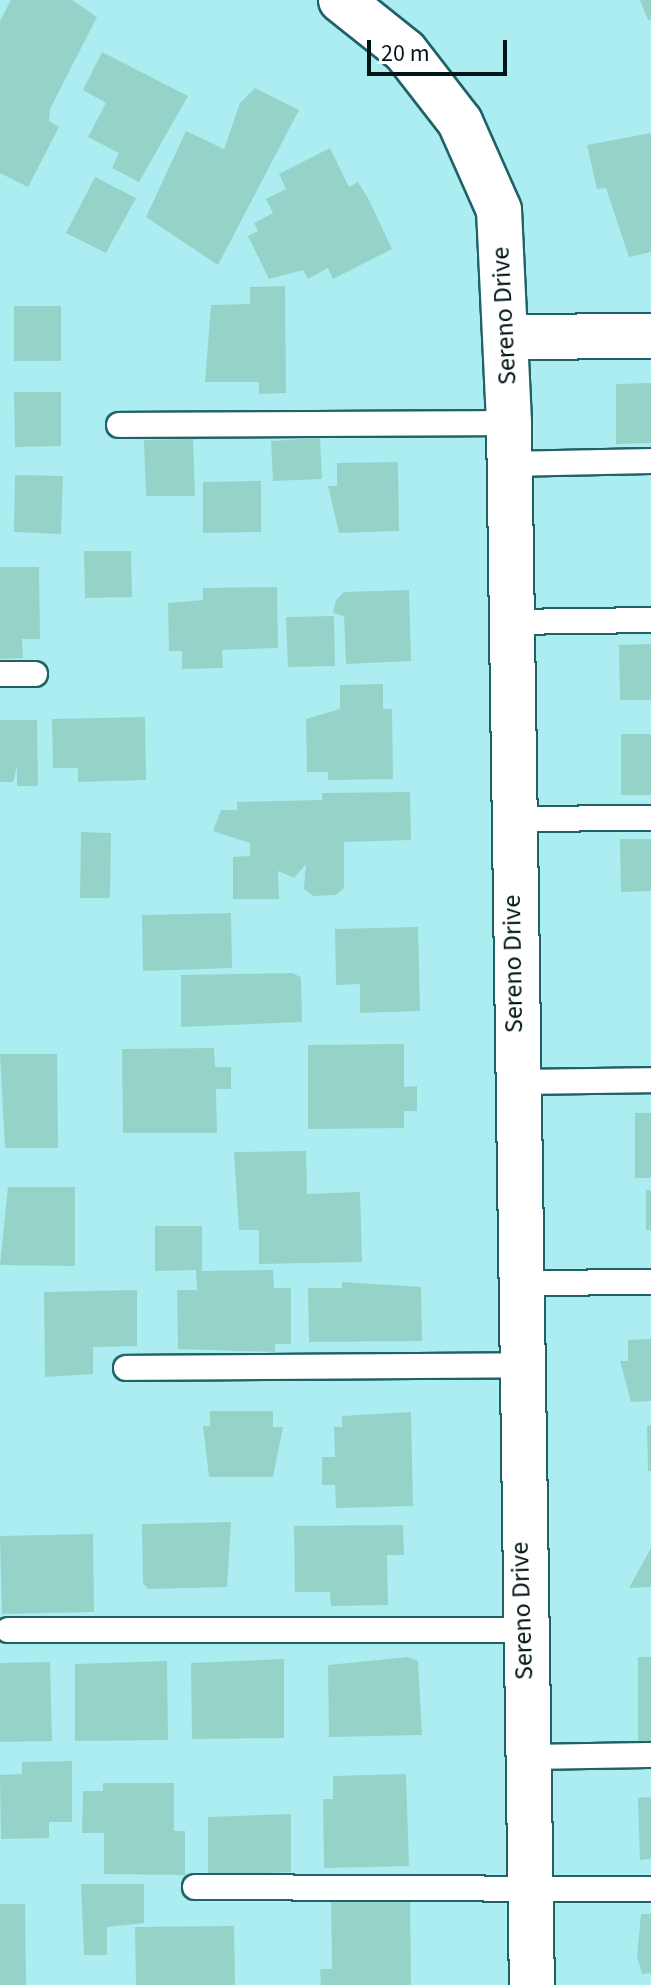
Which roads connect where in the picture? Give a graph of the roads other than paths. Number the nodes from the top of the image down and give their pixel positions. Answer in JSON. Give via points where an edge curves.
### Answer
{"nodes":[{"id":1,"x":341,"y":0,"type":"edge"},
{"id":2,"x":651,"y":336,"type":"edge"},
{"id":3,"x":507,"y":337,"type":"junction"},
{"id":4,"x":119,"y":425,"type":"dead end"},
{"id":5,"x":508,"y":443,"type":"junction"},
{"id":6,"x":651,"y":461,"type":"edge"},
{"id":7,"x":651,"y":620,"type":"edge"},
{"id":8,"x":509,"y":622,"type":"junction"},
{"id":9,"x":0,"y":674,"type":"edge"},
{"id":10,"x":35,"y":674,"type":"dead end"},
{"id":11,"x":651,"y":818,"type":"edge"},
{"id":12,"x":509,"y":819,"type":"junction"},
{"id":13,"x":651,"y":1080,"type":"edge"},
{"id":14,"x":515,"y":1082,"type":"junction"},
{"id":15,"x":651,"y":1282,"type":"edge"},
{"id":16,"x":517,"y":1283,"type":"junction"},
{"id":17,"x":518,"y":1365,"type":"junction"},
{"id":18,"x":126,"y":1368,"type":"dead end"},
{"id":19,"x":8,"y":1630,"type":"dead end"},
{"id":20,"x":522,"y":1630,"type":"junction"},
{"id":21,"x":651,"y":1755,"type":"edge"},
{"id":22,"x":527,"y":1757,"type":"junction"},
{"id":23,"x":195,"y":1887,"type":"dead end"},
{"id":24,"x":651,"y":1889,"type":"edge"},
{"id":25,"x":529,"y":1892,"type":"junction"},
{"id":26,"x":532,"y":1985,"type":"edge"}],
"edges":[{"from":1,"to":3,"type":"street","name":"Sereno Drive","via":[[405,51],[460,122],[499,210]]},
{"from":2,"to":3,"type":"street"},
{"from":3,"to":5,"type":"street","name":"Sereno Drive"},
{"from":4,"to":5,"type":"lane"},
{"from":5,"to":6,"type":"lane"},
{"from":5,"to":8,"type":"street","name":"Sereno Drive"},
{"from":7,"to":8,"type":"lane"},
{"from":8,"to":12,"type":"street","name":"Sereno Drive"},
{"from":9,"to":10,"type":"lane"},
{"from":11,"to":12,"type":"lane"},
{"from":12,"to":14,"type":"street","name":"Sereno Drive"},
{"from":13,"to":14,"type":"lane"},
{"from":14,"to":16,"type":"street","name":"Sereno Drive"},
{"from":15,"to":16,"type":"lane"},
{"from":16,"to":17,"type":"street","name":"Sereno Drive"},
{"from":17,"to":18,"type":"lane"},
{"from":17,"to":20,"type":"street","name":"Sereno Drive"},
{"from":19,"to":20,"type":"lane"},
{"from":20,"to":22,"type":"street","name":"Sereno Drive"},
{"from":21,"to":22,"type":"lane"},
{"from":22,"to":25,"type":"street","name":"Sereno Drive"},
{"from":23,"to":25,"type":"lane","via":[[431,1883]]},
{"from":24,"to":25,"type":"lane"},
{"from":25,"to":26,"type":"street","name":"Sereno Drive"}]}
